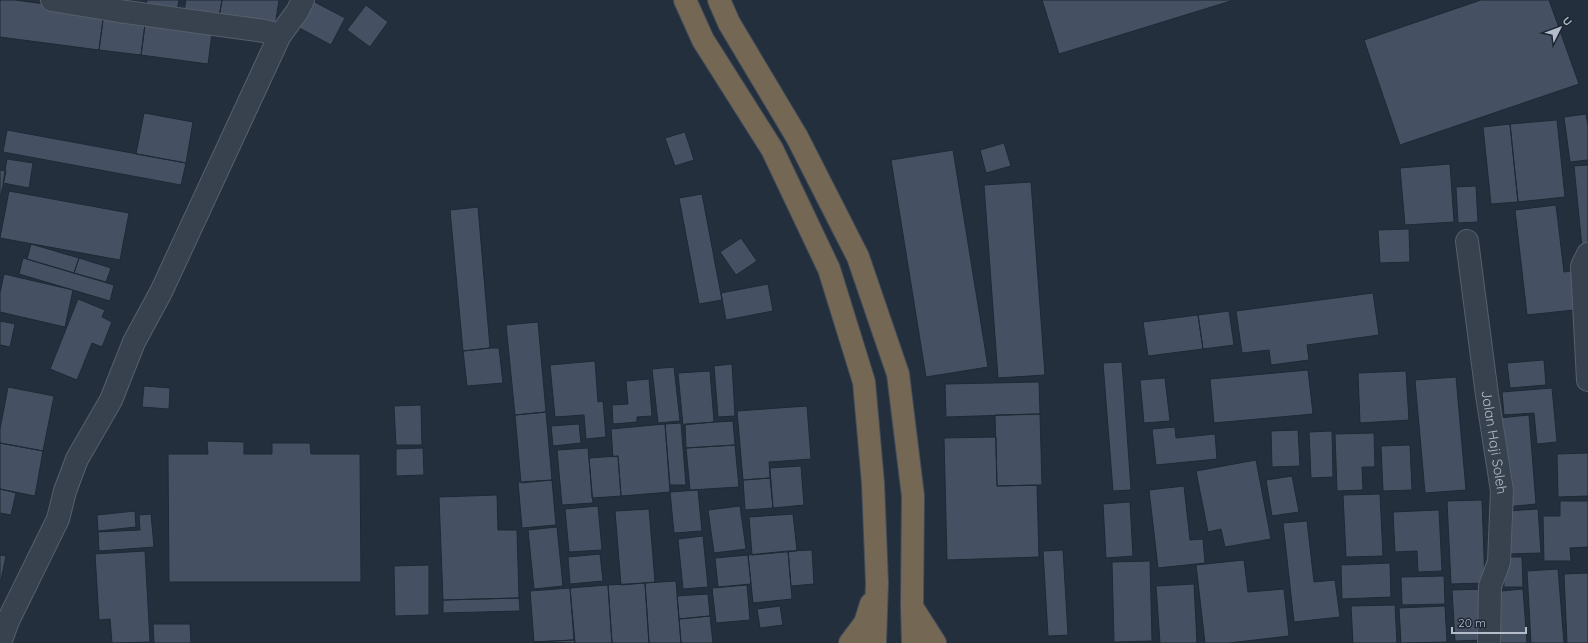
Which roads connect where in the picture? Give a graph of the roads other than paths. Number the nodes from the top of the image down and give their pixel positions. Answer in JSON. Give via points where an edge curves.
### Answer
{"nodes":[{"id":1,"x":52,"y":0,"type":"edge"},
{"id":2,"x":303,"y":0,"type":"edge"},
{"id":3,"x":685,"y":0,"type":"edge"},
{"id":4,"x":719,"y":0,"type":"edge"},
{"id":5,"x":280,"y":36,"type":"junction"},
{"id":6,"x":1467,"y":241,"type":"dead end"},
{"id":7,"x":1588,"y":254,"type":"edge"},
{"id":8,"x":1588,"y":380,"type":"edge"},
{"id":9,"x":876,"y":583,"type":"junction"},
{"id":10,"x":912,"y":606,"type":"junction"},
{"id":11,"x":0,"y":643,"type":"edge"},
{"id":12,"x":850,"y":643,"type":"edge"},
{"id":13,"x":875,"y":643,"type":"edge"},
{"id":14,"x":913,"y":643,"type":"edge"},
{"id":15,"x":935,"y":643,"type":"edge"},
{"id":16,"x":1489,"y":643,"type":"edge"}],
"edges":[{"from":1,"to":5,"type":"street","via":[[264,31]]},
{"from":2,"to":5,"type":"street"},
{"from":3,"to":9,"type":"highway","via":[[703,40],[772,149],[829,269],[864,382],[873,483]]},
{"from":4,"to":10,"type":"highway","via":[[729,23],[797,137],[858,257],[898,374],[913,496]]},
{"from":5,"to":11,"type":"street","via":[[161,292],[134,342],[111,400],[77,459],[58,519],[8,621]]},
{"from":6,"to":16,"type":"street","name":"Jalan Haji Soleh","via":[[1502,491],[1499,562],[1490,586]]},
{"from":7,"to":8,"type":"street","via":[[1582,266]]},
{"from":9,"to":12,"type":"highway","via":[[865,623]]},
{"from":9,"to":13,"type":"highway"},
{"from":10,"to":14,"type":"highway"},
{"from":10,"to":15,"type":"highway"}]}
